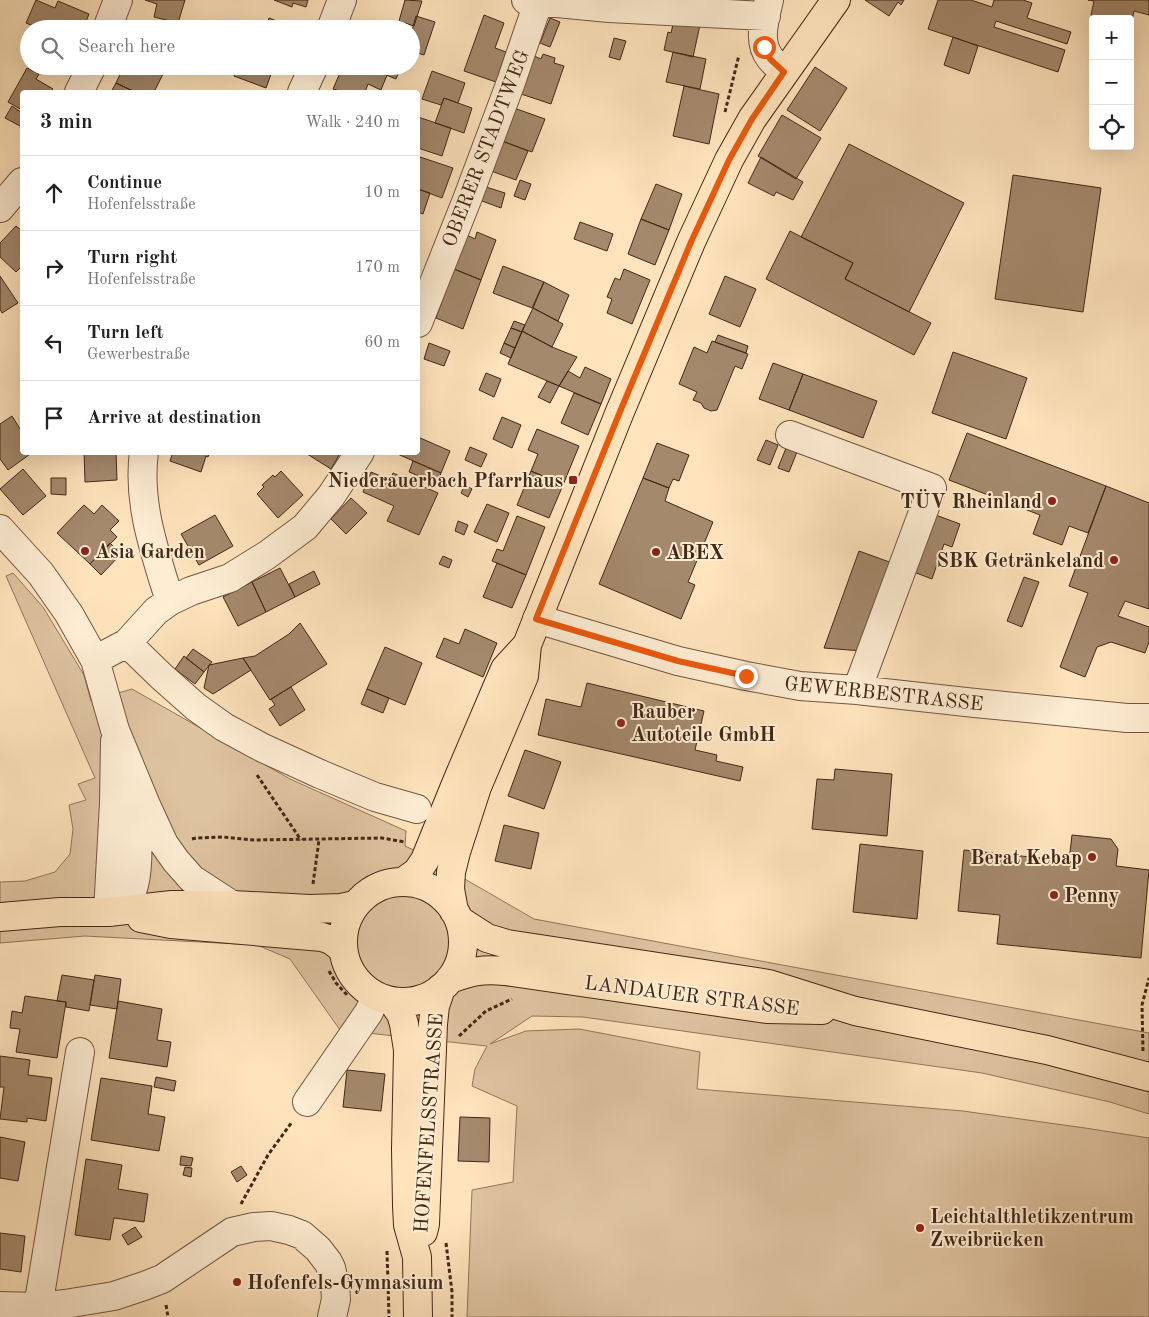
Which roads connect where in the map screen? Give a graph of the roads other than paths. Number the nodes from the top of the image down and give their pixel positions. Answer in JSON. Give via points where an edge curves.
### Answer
{"nodes":[{"id":1,"x":118,"y":0,"type":"edge"},
{"id":2,"x":342,"y":0,"type":"edge"},
{"id":3,"x":836,"y":0,"type":"edge"},
{"id":4,"x":535,"y":1,"type":"edge"},
{"id":5,"x":768,"y":8,"type":"edge"},
{"id":6,"x":111,"y":20,"type":"edge"},
{"id":7,"x":334,"y":20,"type":"edge"},
{"id":8,"x":784,"y":72,"type":"junction"},
{"id":9,"x":88,"y":75,"type":"edge"},
{"id":10,"x":310,"y":75,"type":"edge"},
{"id":11,"x":80,"y":90,"type":"edge"},
{"id":12,"x":303,"y":90,"type":"edge"},
{"id":13,"x":20,"y":184,"type":"edge"},
{"id":14,"x":0,"y":208,"type":"edge"},
{"id":15,"x":420,"y":318,"type":"edge"},
{"id":16,"x":790,"y":435,"type":"dead end"},
{"id":17,"x":144,"y":455,"type":"edge"},
{"id":18,"x":358,"y":455,"type":"edge"},
{"id":19,"x":0,"y":529,"type":"edge"},
{"id":20,"x":170,"y":601,"type":"junction"},
{"id":21,"x":536,"y":619,"type":"junction"},
{"id":22,"x":128,"y":643,"type":"junction"},
{"id":23,"x":527,"y":645,"type":"junction"},
{"id":24,"x":95,"y":660,"type":"junction"},
{"id":25,"x":857,"y":690,"type":"junction"},
{"id":26,"x":1149,"y":718,"type":"edge"},
{"id":27,"x":115,"y":730,"type":"junction"},
{"id":28,"x":136,"y":781,"type":"junction"},
{"id":29,"x":416,"y":809,"type":"dead end"},
{"id":30,"x":403,"y":882,"type":"junction"},
{"id":31,"x":232,"y":905,"type":"junction"},
{"id":32,"x":355,"y":905,"type":"junction"},
{"id":33,"x":108,"y":912,"type":"junction"},
{"id":34,"x":456,"y":916,"type":"junction"},
{"id":35,"x":0,"y":917,"type":"edge"},
{"id":36,"x":335,"y":959,"type":"junction"},
{"id":37,"x":445,"y":983,"type":"junction"},
{"id":38,"x":379,"y":1003,"type":"junction"},
{"id":39,"x":855,"y":1011,"type":"junction"},
{"id":40,"x":80,"y":1052,"type":"dead end"},
{"id":41,"x":1147,"y":1077,"type":"edge"},
{"id":42,"x":308,"y":1102,"type":"road end"},
{"id":43,"x":418,"y":1258,"type":"junction"},
{"id":44,"x":0,"y":1306,"type":"edge"},
{"id":45,"x":38,"y":1307,"type":"junction"},
{"id":46,"x":332,"y":1317,"type":"edge"},
{"id":47,"x":418,"y":1317,"type":"edge"}],
"edges":[{"from":1,"to":6,"type":"street"},
{"from":2,"to":7,"type":"street"},
{"from":3,"to":8,"type":"main road"},
{"from":4,"to":5,"type":"street","via":[[610,8]]},
{"from":4,"to":15,"type":"street","name":"OBERER STADTWEG","via":[[511,82]]},
{"from":5,"to":8,"type":"street","via":[[762,36],[764,47],[770,59]]},
{"from":8,"to":21,"type":"main road","via":[[729,160],[691,242]]},
{"from":9,"to":11,"type":"street"},
{"from":10,"to":12,"type":"street"},
{"from":13,"to":14,"type":"street"},
{"from":16,"to":25,"type":"street","via":[[932,488]]},
{"from":17,"to":20,"type":"street","via":[[144,502],[150,536]]},
{"from":18,"to":20,"type":"street","via":[[305,527],[230,578]]},
{"from":19,"to":24,"type":"street","via":[[41,574]]},
{"from":20,"to":22,"type":"street","via":[[156,611]]},
{"from":21,"to":23,"type":"main road"},
{"from":21,"to":25,"type":"street","name":"GEWERBESTRASSE","via":[[678,661],[800,686]]},
{"from":22,"to":24,"type":"street"},
{"from":22,"to":29,"type":"street","via":[[196,707],[224,728],[328,778]]},
{"from":23,"to":30,"type":"main road","via":[[506,669],[425,860],[417,872]]},
{"from":23,"to":34,"type":"main road","via":[[524,676],[477,787],[456,852],[450,889]]},
{"from":24,"to":27,"type":"street"},
{"from":25,"to":26,"type":"street","name":"GEWERBESTRASSE"},
{"from":27,"to":28,"type":"street"},
{"from":27,"to":33,"type":"street"},
{"from":28,"to":31,"type":"street","via":[[172,856],[192,878]]},
{"from":28,"to":33,"type":"street","via":[[135,884],[123,903]]},
{"from":30,"to":32,"type":"main road","via":[[377,888]]},
{"from":30,"to":34,"type":"main road","via":[[438,894]]},
{"from":31,"to":32,"type":"main road","via":[[310,909]]},
{"from":31,"to":33,"type":"main road","via":[[172,905]]},
{"from":32,"to":36,"type":"main road"},
{"from":33,"to":35,"type":"main road"},
{"from":33,"to":36,"type":"main road","via":[[171,924],[322,937],[331,940]]},
{"from":34,"to":37,"type":"main road","via":[[462,945],[456,968]]},
{"from":34,"to":39,"type":"main road","name":"LANDAUER STRASSE","via":[[487,938],[507,944],[769,984]]},
{"from":36,"to":38,"type":"main road","via":[[346,961]]},
{"from":37,"to":38,"type":"main road","via":[[417,1000]]},
{"from":37,"to":39,"type":"main road","name":"LANDAUER STRASSE","via":[[472,972],[505,971],[767,1008]]},
{"from":37,"to":43,"type":"main road","name":"HOFENFELSSTRASSE","via":[[435,1006],[433,1024],[425,1224]]},
{"from":38,"to":42,"type":"street"},
{"from":38,"to":43,"type":"main road","name":"HOFENFELSSTRASSE","via":[[401,1014],[408,1050],[407,1216]]},
{"from":39,"to":41,"type":"main road","via":[[1047,1050]]},
{"from":40,"to":45,"type":"street"},
{"from":43,"to":47,"type":"main road","name":"HOFENFELSSTRASSE"},
{"from":44,"to":45,"type":"street"},
{"from":45,"to":46,"type":"street","via":[[114,1296],[144,1286],[162,1279],[232,1232],[271,1226],[302,1236],[328,1262],[335,1285]]}]}
